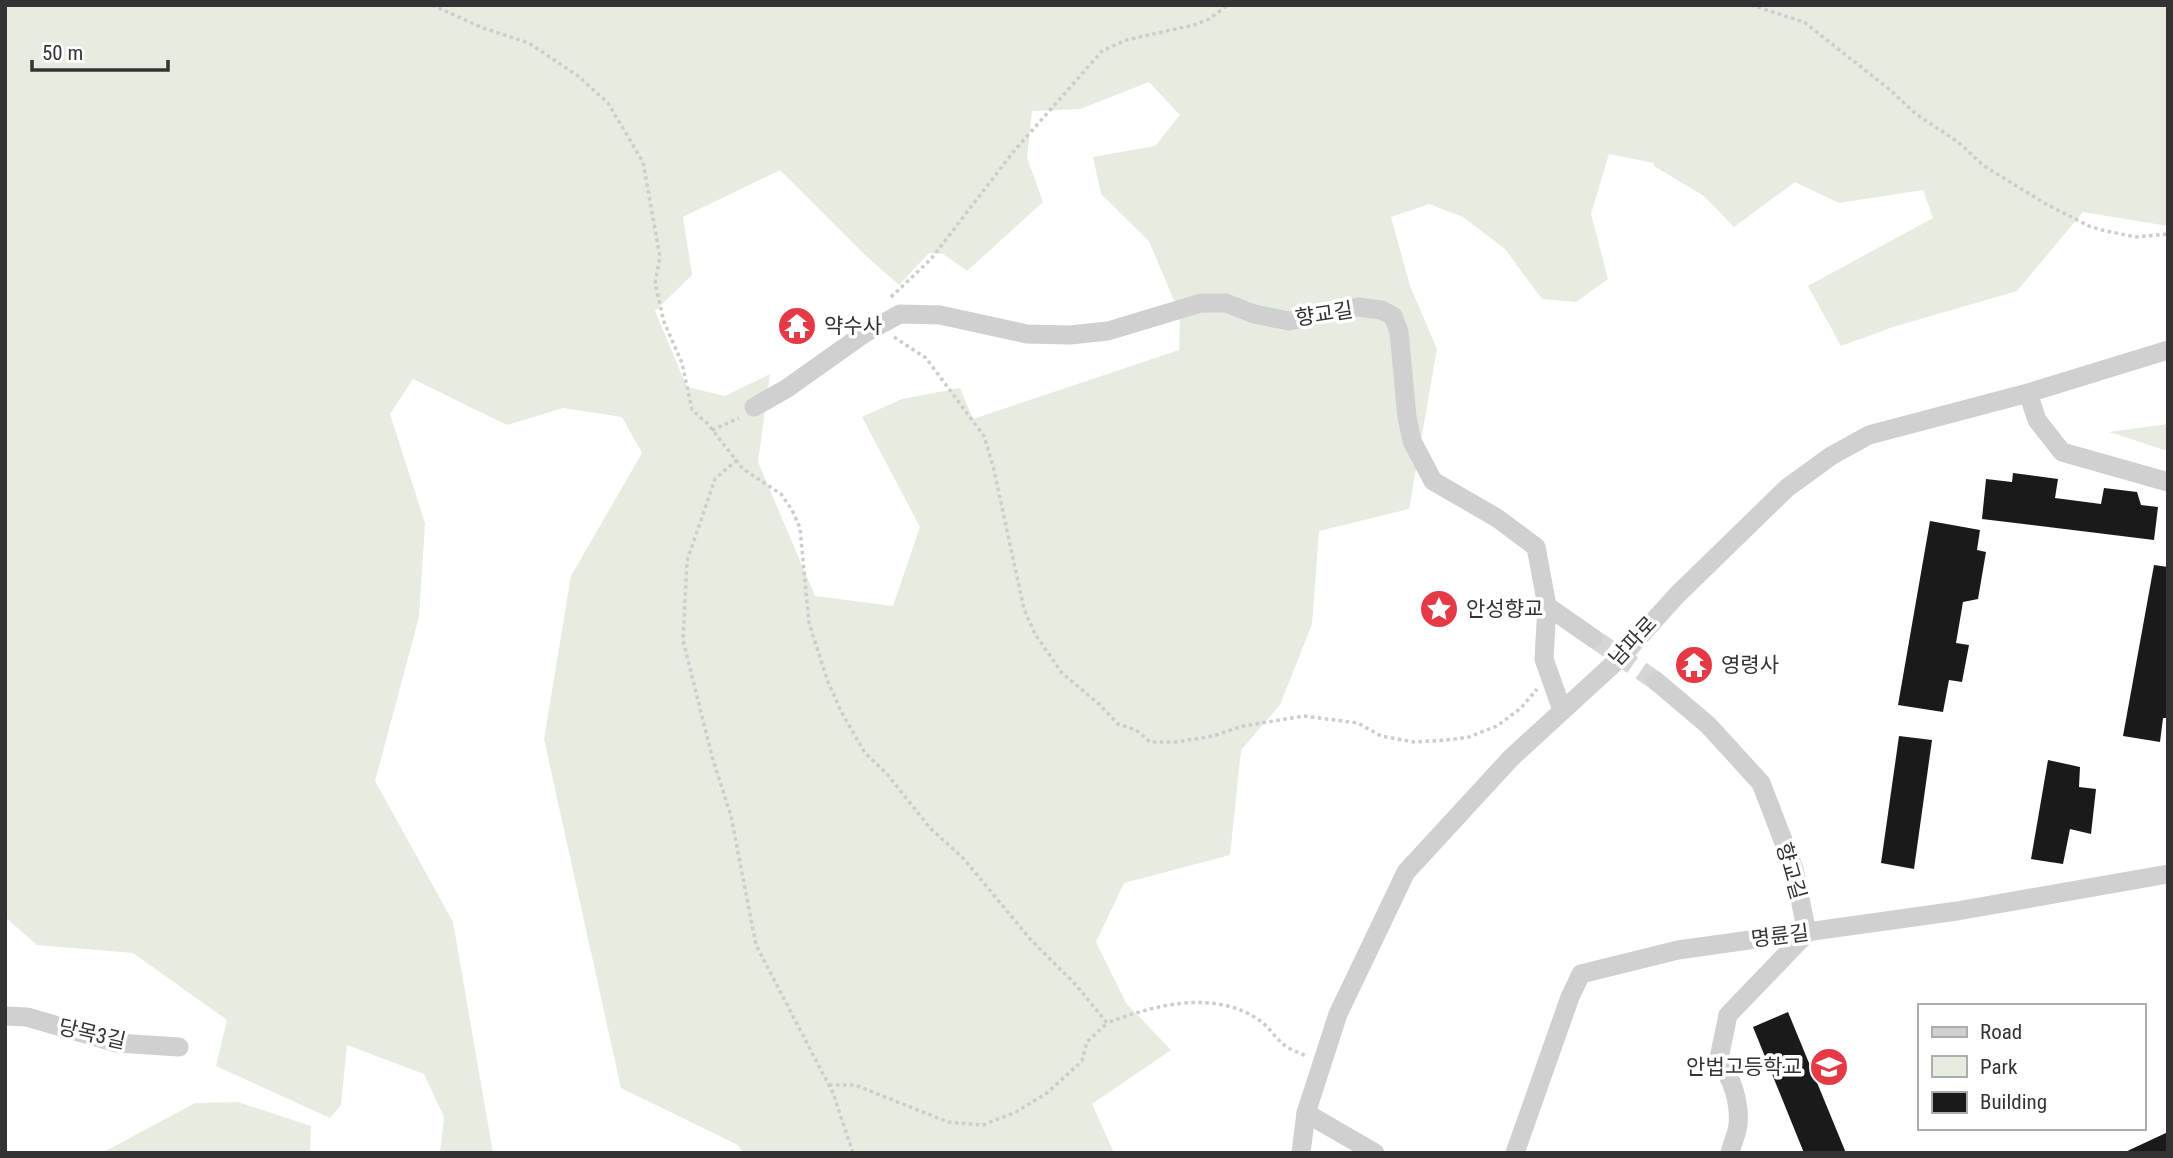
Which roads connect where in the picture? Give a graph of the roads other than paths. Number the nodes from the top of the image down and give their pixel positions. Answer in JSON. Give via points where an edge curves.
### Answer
{"nodes":[{"id":1,"x":2168,"y":351,"type":"edge"},
{"id":2,"x":2028,"y":393,"type":"junction"},
{"id":3,"x":754,"y":407,"type":"road end"},
{"id":4,"x":2168,"y":482,"type":"edge"},
{"id":5,"x":1547,"y":606,"type":"junction"},
{"id":6,"x":1593,"y":638,"type":"tunnel mouth"},
{"id":7,"x":1656,"y":681,"type":"tunnel mouth"},
{"id":8,"x":1562,"y":710,"type":"junction"},
{"id":9,"x":2168,"y":874,"type":"edge"},
{"id":10,"x":1807,"y":933,"type":"junction"},
{"id":11,"x":5,"y":1016,"type":"edge"},
{"id":12,"x":179,"y":1047,"type":"dead end"},
{"id":13,"x":1306,"y":1113,"type":"junction"},
{"id":14,"x":1301,"y":1153,"type":"edge"},
{"id":15,"x":1375,"y":1153,"type":"edge"},
{"id":16,"x":1515,"y":1153,"type":"edge"},
{"id":17,"x":1730,"y":1153,"type":"edge"}],
"edges":[{"from":1,"to":2,"type":"street","name":"남파로"},
{"from":2,"to":4,"type":"street","via":[[2037,419],[2062,452]]},
{"from":2,"to":8,"type":"street","name":"남파로","via":[[1869,435],[1831,456],[1787,488],[1677,594],[1622,656]]},
{"from":3,"to":5,"type":"street","name":"향교길","via":[[900,314],[940,315],[1027,334],[1070,335],[1108,331],[1201,303],[1226,303],[1289,321],[1358,307],[1381,310],[1393,317],[1399,332],[1412,441],[1433,481],[1536,547]]},
{"from":5,"to":6,"type":"street"},
{"from":5,"to":8,"type":"street","name":"향교길","via":[[1544,659]]},
{"from":7,"to":10,"type":"street","name":"향교길","via":[[1708,725],[1761,783],[1794,869]]},
{"from":8,"to":13,"type":"street","name":"남파로","via":[[1406,872],[1338,1014]]},
{"from":9,"to":10,"type":"street","name":"명륜길"},
{"from":10,"to":16,"type":"street","name":"명륜길","via":[[1678,950],[1581,974]]},
{"from":10,"to":17,"type":"street","via":[[1728,1015],[1718,1063],[1726,1069],[1736,1098],[1738,1126]]},
{"from":11,"to":12,"type":"street","name":"당목3길","via":[[27,1017],[117,1043]]},
{"from":13,"to":14,"type":"street","name":"남파로"},
{"from":13,"to":15,"type":"street"}]}
